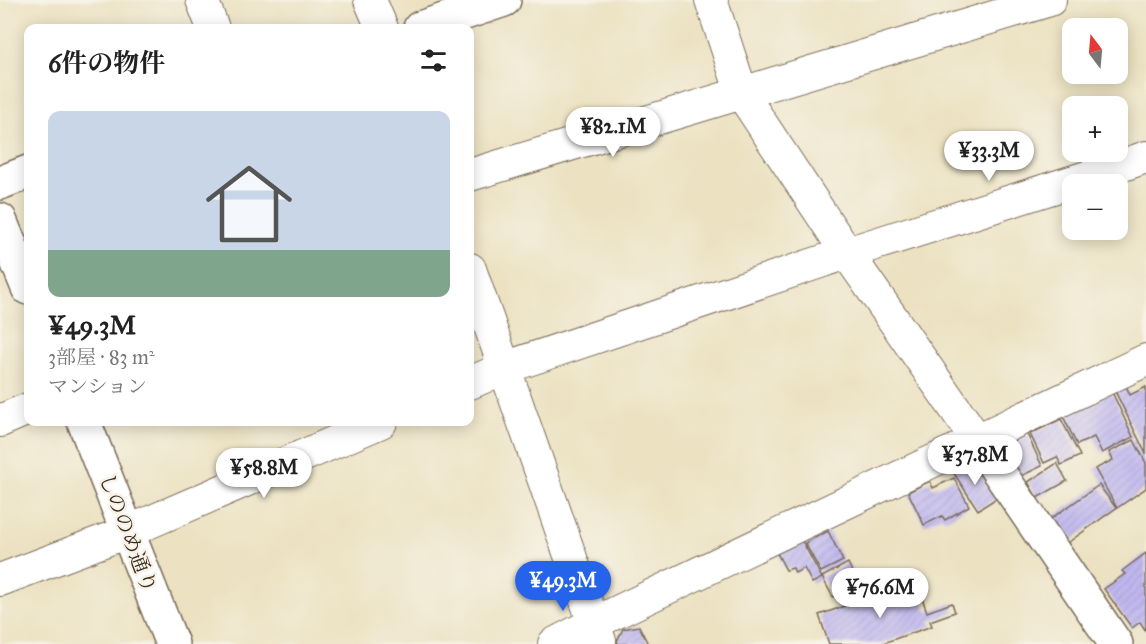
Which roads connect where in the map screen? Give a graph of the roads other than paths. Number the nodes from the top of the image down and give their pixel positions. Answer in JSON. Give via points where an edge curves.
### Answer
{"nodes":[{"id":1,"x":202,"y":0,"type":"edge"},
{"id":2,"x":370,"y":0,"type":"edge"},
{"id":3,"x":504,"y":0,"type":"edge"},
{"id":4,"x":711,"y":0,"type":"edge"},
{"id":5,"x":1050,"y":0,"type":"edge"},
{"id":6,"x":211,"y":24,"type":"edge"},
{"id":7,"x":380,"y":24,"type":"edge"},
{"id":8,"x":432,"y":24,"type":"edge"},
{"id":9,"x":742,"y":94,"type":"junction"},
{"id":10,"x":1146,"y":157,"type":"edge"},
{"id":11,"x":24,"y":174,"type":"edge"},
{"id":12,"x":474,"y":174,"type":"edge"},
{"id":13,"x":0,"y":183,"type":"edge"},
{"id":14,"x":0,"y":220,"type":"edge"},
{"id":15,"x":847,"y":253,"type":"junction"},
{"id":16,"x":24,"y":278,"type":"edge"},
{"id":17,"x":474,"y":281,"type":"edge"},
{"id":18,"x":1146,"y":360,"type":"edge"},
{"id":19,"x":504,"y":368,"type":"junction"},
{"id":20,"x":474,"y":381,"type":"edge"},
{"id":21,"x":24,"y":412,"type":"edge"},
{"id":22,"x":0,"y":421,"type":"edge"},
{"id":23,"x":86,"y":426,"type":"edge"},
{"id":24,"x":360,"y":426,"type":"edge"},
{"id":25,"x":334,"y":431,"type":"edge"},
{"id":26,"x":977,"y":440,"type":"junction"},
{"id":27,"x":127,"y":532,"type":"junction"},
{"id":28,"x":0,"y":580,"type":"edge"},
{"id":29,"x":598,"y":633,"type":"edge"},
{"id":30,"x":172,"y":644,"type":"edge"},
{"id":31,"x":554,"y":644,"type":"edge"},
{"id":32,"x":1116,"y":644,"type":"edge"}],
"edges":[{"from":1,"to":6,"type":"street"},
{"from":2,"to":7,"type":"street"},
{"from":3,"to":8,"type":"street"},
{"from":4,"to":9,"type":"street"},
{"from":5,"to":9,"type":"street"},
{"from":9,"to":12,"type":"street"},
{"from":9,"to":15,"type":"street"},
{"from":10,"to":15,"type":"street"},
{"from":11,"to":13,"type":"street"},
{"from":14,"to":16,"type":"street"},
{"from":15,"to":19,"type":"street"},
{"from":15,"to":26,"type":"street"},
{"from":17,"to":19,"type":"street"},
{"from":18,"to":26,"type":"street"},
{"from":19,"to":20,"type":"street"},
{"from":19,"to":29,"type":"street"},
{"from":21,"to":22,"type":"street"},
{"from":23,"to":27,"type":"street","name":"しののめ通り"},
{"from":24,"to":25,"type":"street"},
{"from":25,"to":27,"type":"street"},
{"from":26,"to":29,"type":"street"},
{"from":26,"to":32,"type":"street"},
{"from":27,"to":28,"type":"street"},
{"from":27,"to":30,"type":"street","name":"しののめ通り"},
{"from":29,"to":31,"type":"street"}]}
